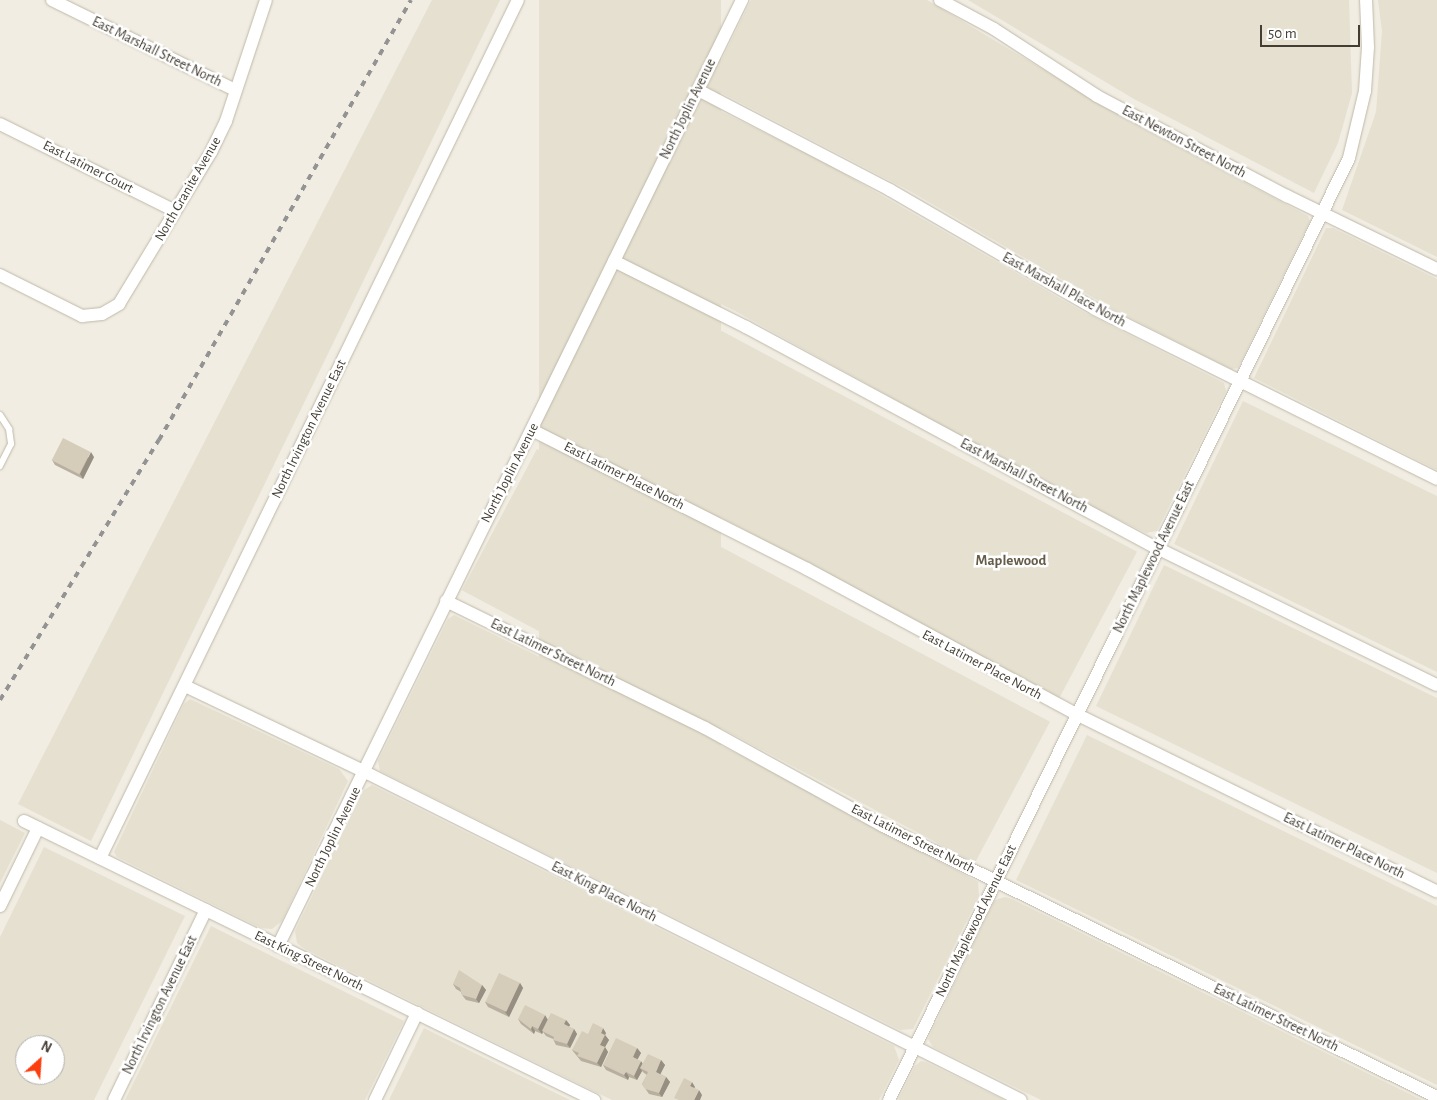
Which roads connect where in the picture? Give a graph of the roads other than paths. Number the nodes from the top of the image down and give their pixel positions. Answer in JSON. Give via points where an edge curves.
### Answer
{"nodes":[{"id":1,"x":52,"y":0,"type":"edge"},
{"id":2,"x":266,"y":0,"type":"edge"},
{"id":3,"x":518,"y":0,"type":"edge"},
{"id":4,"x":742,"y":0,"type":"edge"},
{"id":5,"x":940,"y":0,"type":"edge"},
{"id":6,"x":1366,"y":0,"type":"edge"},
{"id":7,"x":235,"y":90,"type":"junction"},
{"id":8,"x":698,"y":90,"type":"junction"},
{"id":9,"x":0,"y":124,"type":"edge"},
{"id":10,"x":175,"y":211,"type":"junction"},
{"id":11,"x":1323,"y":214,"type":"junction"},
{"id":12,"x":614,"y":261,"type":"junction"},
{"id":13,"x":1437,"y":269,"type":"edge"},
{"id":14,"x":0,"y":275,"type":"edge"},
{"id":15,"x":1240,"y":383,"type":"junction"},
{"id":16,"x":0,"y":415,"type":"edge"},
{"id":17,"x":532,"y":430,"type":"junction"},
{"id":18,"x":0,"y":466,"type":"edge"},
{"id":19,"x":1437,"y":479,"type":"edge"},
{"id":20,"x":1159,"y":548,"type":"junction"},
{"id":21,"x":446,"y":600,"type":"junction"},
{"id":22,"x":1437,"y":685,"type":"edge"},
{"id":23,"x":185,"y":686,"type":"junction"},
{"id":24,"x":1076,"y":714,"type":"junction"},
{"id":25,"x":365,"y":772,"type":"junction"},
{"id":26,"x":24,"y":821,"type":"dead end"},
{"id":27,"x":38,"y":828,"type":"junction"},
{"id":28,"x":100,"y":858,"type":"junction"},
{"id":29,"x":996,"y":881,"type":"junction"},
{"id":30,"x":1437,"y":892,"type":"edge"},
{"id":31,"x":0,"y":906,"type":"edge"},
{"id":32,"x":206,"y":910,"type":"junction"},
{"id":33,"x":278,"y":946,"type":"junction"},
{"id":34,"x":417,"y":1014,"type":"junction"},
{"id":35,"x":915,"y":1048,"type":"junction"},
{"id":36,"x":1437,"y":1097,"type":"edge"},
{"id":37,"x":114,"y":1100,"type":"edge"},
{"id":38,"x":375,"y":1100,"type":"edge"},
{"id":39,"x":594,"y":1100,"type":"edge"},
{"id":40,"x":889,"y":1100,"type":"edge"},
{"id":41,"x":1021,"y":1100,"type":"edge"}],
"edges":[{"from":1,"to":7,"type":"street","name":"East Marshall Street North"},
{"from":2,"to":7,"type":"street","name":"North Granite Avenue"},
{"from":3,"to":23,"type":"street","name":"North Irvington Avenue East"},
{"from":4,"to":8,"type":"street","name":"North Joplin Avenue"},
{"from":5,"to":11,"type":"street","name":"East Newton Street North","via":[[994,29],[1097,96]]},
{"from":6,"to":11,"type":"street","name":"North Maplewood Avenue East","via":[[1368,47],[1365,91],[1349,158]]},
{"from":7,"to":10,"type":"street","name":"North Granite Avenue","via":[[211,152]]},
{"from":8,"to":12,"type":"street","name":"North Joplin Avenue"},
{"from":8,"to":15,"type":"street","name":"East Marshall Place North","via":[[890,190],[1095,309]]},
{"from":9,"to":10,"type":"street","name":"East Latimer Court"},
{"from":10,"to":14,"type":"street","name":"North Granite Avenue","via":[[130,289],[119,304],[102,314],[82,316]]},
{"from":11,"to":13,"type":"street","name":"East Newton Street North"},
{"from":11,"to":15,"type":"street","name":"North Maplewood Avenue East"},
{"from":12,"to":17,"type":"street","name":"North Joplin Avenue"},
{"from":12,"to":20,"type":"street","name":"East Marshall Street North"},
{"from":15,"to":19,"type":"street","name":"East Marshall Place North"},
{"from":15,"to":20,"type":"street","name":"North Maplewood Avenue East"},
{"from":16,"to":18,"type":"lane","via":[[9,429],[11,444]]},
{"from":17,"to":21,"type":"street","name":"North Joplin Avenue"},
{"from":17,"to":24,"type":"street","name":"East Latimer Place North","via":[[808,569]]},
{"from":20,"to":22,"type":"street","name":"East Marshall Street North"},
{"from":20,"to":24,"type":"street","name":"North Maplewood Avenue East"},
{"from":21,"to":25,"type":"street","name":"North Joplin Avenue"},
{"from":21,"to":29,"type":"street","name":"East Latimer Street North","via":[[705,728],[883,826]]},
{"from":23,"to":25,"type":"street","name":"East King Place North"},
{"from":23,"to":28,"type":"street","name":"North Irvington Avenue East"},
{"from":24,"to":29,"type":"street","name":"North Maplewood Avenue East"},
{"from":24,"to":30,"type":"street","name":"East Latimer Place North"},
{"from":25,"to":33,"type":"street","name":"North Joplin Avenue"},
{"from":25,"to":35,"type":"street","name":"East King Place North"},
{"from":26,"to":27,"type":"street","name":"East King Street North"},
{"from":27,"to":28,"type":"street","name":"East King Street North"},
{"from":27,"to":31,"type":"street"},
{"from":28,"to":32,"type":"street","name":"East King Street North"},
{"from":29,"to":35,"type":"street","name":"North Maplewood Avenue East"},
{"from":29,"to":36,"type":"street","name":"East Latimer Street North"},
{"from":32,"to":33,"type":"street","name":"East King Street North"},
{"from":32,"to":37,"type":"street","name":"North Irvington Avenue East"},
{"from":33,"to":34,"type":"street","name":"East King Street North"},
{"from":34,"to":38,"type":"street"},
{"from":34,"to":39,"type":"street","name":"East King Street North"},
{"from":35,"to":40,"type":"street","name":"North Maplewood Avenue East"},
{"from":35,"to":41,"type":"street","name":"East King Place North"}]}
